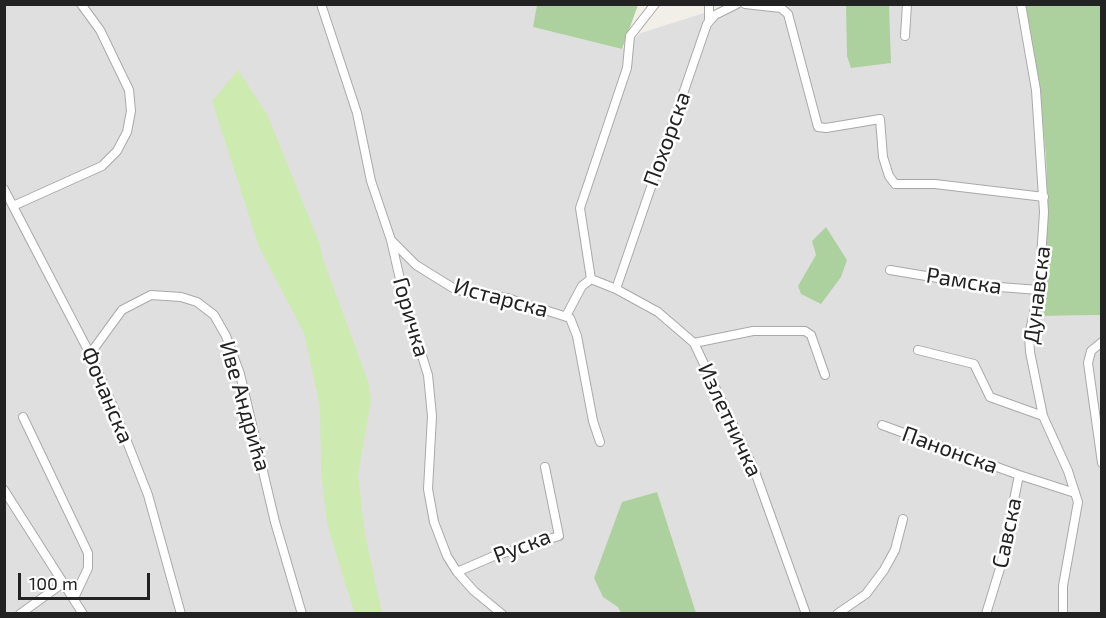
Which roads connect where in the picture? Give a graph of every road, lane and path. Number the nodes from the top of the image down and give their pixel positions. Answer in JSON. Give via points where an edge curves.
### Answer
{"nodes":[{"id":1,"x":81,"y":4,"type":"edge"},
{"id":2,"x":321,"y":4,"type":"edge"},
{"id":3,"x":655,"y":4,"type":"edge"},
{"id":4,"x":709,"y":4,"type":"edge"},
{"id":5,"x":737,"y":4,"type":"edge"},
{"id":6,"x":745,"y":4,"type":"edge"},
{"id":7,"x":907,"y":4,"type":"edge"},
{"id":8,"x":1021,"y":4,"type":"edge"},
{"id":9,"x":709,"y":19,"type":"junction"},
{"id":10,"x":905,"y":36,"type":"dead end"},
{"id":11,"x":4,"y":189,"type":"edge"},
{"id":12,"x":1044,"y":196,"type":"junction"},
{"id":13,"x":13,"y":206,"type":"junction"},
{"id":14,"x":391,"y":240,"type":"junction"},
{"id":15,"x":890,"y":270,"type":"dead end"},
{"id":16,"x":591,"y":279,"type":"junction"},
{"id":17,"x":616,"y":289,"type":"junction"},
{"id":18,"x":1040,"y":290,"type":"junction"},
{"id":19,"x":566,"y":316,"type":"junction"},
{"id":20,"x":1101,"y":342,"type":"edge"},
{"id":21,"x":694,"y":343,"type":"junction"},
{"id":22,"x":918,"y":350,"type":"dead end"},
{"id":23,"x":90,"y":354,"type":"junction"},
{"id":24,"x":825,"y":375,"type":"dead end"},
{"id":25,"x":1043,"y":416,"type":"junction"},
{"id":26,"x":23,"y":417,"type":"dead end"},
{"id":27,"x":882,"y":425,"type":"dead end"},
{"id":28,"x":600,"y":442,"type":"dead end"},
{"id":29,"x":1101,"y":463,"type":"edge"},
{"id":30,"x":545,"y":467,"type":"dead end"},
{"id":31,"x":1019,"y":475,"type":"junction"},
{"id":32,"x":4,"y":490,"type":"edge"},
{"id":33,"x":1075,"y":493,"type":"junction"},
{"id":34,"x":903,"y":519,"type":"dead end"},
{"id":35,"x":458,"y":572,"type":"junction"},
{"id":36,"x":63,"y":583,"type":"junction"},
{"id":37,"x":74,"y":598,"type":"junction"},
{"id":38,"x":20,"y":614,"type":"edge"},
{"id":39,"x":83,"y":614,"type":"edge"},
{"id":40,"x":181,"y":614,"type":"edge"},
{"id":41,"x":302,"y":614,"type":"edge"},
{"id":42,"x":502,"y":614,"type":"edge"},
{"id":43,"x":806,"y":614,"type":"edge"},
{"id":44,"x":837,"y":614,"type":"edge"},
{"id":45,"x":986,"y":614,"type":"edge"},
{"id":46,"x":1063,"y":614,"type":"edge"}],
"edges":[{"from":1,"to":13,"type":"street","via":[[100,30],[129,90],[130,118],[123,142],[110,159],[89,174]]},
{"from":2,"to":14,"type":"street","name":"Горичка","via":[[357,113],[371,182]]},
{"from":3,"to":16,"type":"street","via":[[630,36],[627,68],[580,208]]},
{"from":4,"to":9,"type":"street"},
{"from":5,"to":9,"type":"street"},
{"from":6,"to":12,"type":"street","via":[[776,7],[788,14],[818,127],[880,119],[883,157],[895,184],[935,184]]},
{"from":7,"to":10,"type":"street"},
{"from":8,"to":12,"type":"street","name":"Дунавска","via":[[1036,90]]},
{"from":9,"to":17,"type":"street","name":"Похорска"},
{"from":11,"to":13,"type":"street","name":"Фочанска"},
{"from":12,"to":18,"type":"street","name":"Дунавска"},
{"from":13,"to":23,"type":"street","name":"Фочанска"},
{"from":14,"to":19,"type":"street","name":"Истарска","via":[[416,265],[453,288],[499,296]]},
{"from":14,"to":35,"type":"street","name":"Горичка","via":[[428,375],[432,416],[429,504],[440,539]]},
{"from":15,"to":18,"type":"street","name":"Рамска","via":[[986,286]]},
{"from":16,"to":17,"type":"street","name":"Излетничка"},
{"from":16,"to":19,"type":"street","via":[[582,286]]},
{"from":17,"to":21,"type":"street","name":"Излетничка","via":[[658,312]]},
{"from":18,"to":25,"type":"street","name":"Дунавска","via":[[1029,335],[1033,376]]},
{"from":19,"to":28,"type":"street","name":"Истарска","via":[[577,336]]},
{"from":20,"to":29,"type":"street","via":[[1091,351],[1088,363]]},
{"from":21,"to":24,"type":"street","via":[[753,331],[805,331],[812,335]]},
{"from":21,"to":43,"type":"street","name":"Излетничка","via":[[754,469]]},
{"from":22,"to":25,"type":"street","via":[[974,364],[990,397]]},
{"from":23,"to":40,"type":"street","name":"Фочанска","via":[[148,495]]},
{"from":23,"to":41,"type":"street","name":"Иве Андрића","via":[[122,310],[151,295],[189,299],[214,315],[240,374],[275,522]]},
{"from":25,"to":33,"type":"street","name":"Дунавска"},
{"from":26,"to":37,"type":"street","via":[[88,553],[87,573]]},
{"from":27,"to":31,"type":"street","name":"Панонска"},
{"from":30,"to":35,"type":"street","name":"Руска","via":[[559,536]]},
{"from":31,"to":33,"type":"street","name":"Савска"},
{"from":31,"to":45,"type":"street","name":"Савска","via":[[1001,565]]},
{"from":32,"to":36,"type":"street"},
{"from":33,"to":46,"type":"street","name":"Дунавска","via":[[1077,510],[1063,586]]},
{"from":34,"to":44,"type":"street","via":[[895,550],[884,570],[866,594]]},
{"from":35,"to":42,"type":"street","name":"Горичка"},
{"from":36,"to":37,"type":"street"},
{"from":36,"to":38,"type":"street"},
{"from":37,"to":39,"type":"street"}]}
